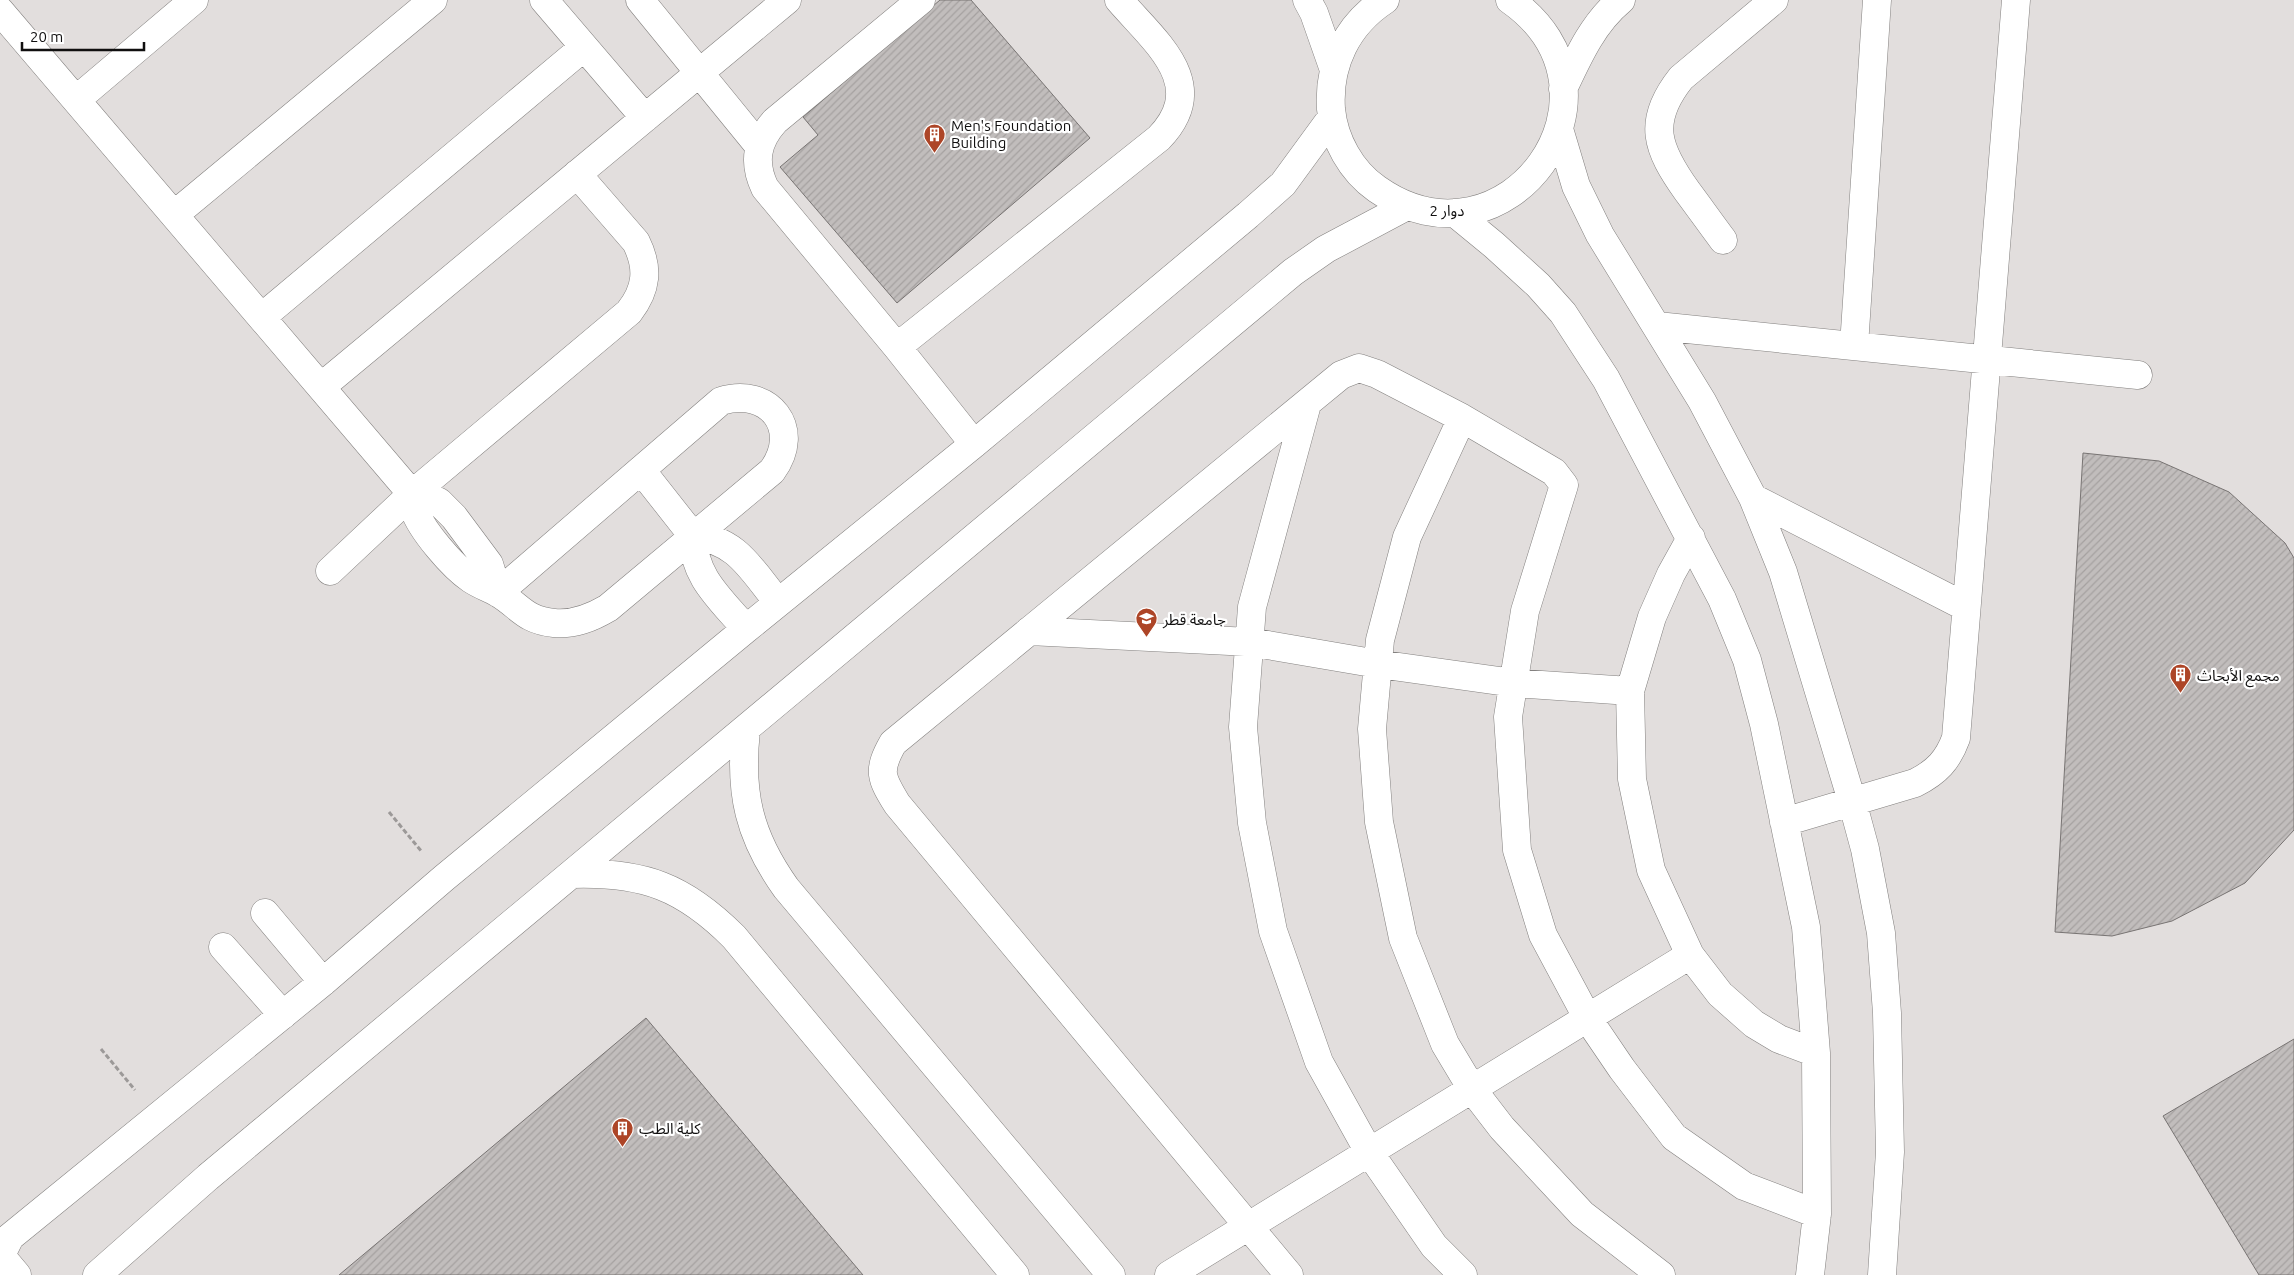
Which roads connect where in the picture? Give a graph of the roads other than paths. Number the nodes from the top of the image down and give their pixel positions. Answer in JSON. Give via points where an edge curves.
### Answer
{"nodes":[{"id":1,"x":194,"y":0,"type":"edge"},
{"id":2,"x":434,"y":0,"type":"edge"},
{"id":3,"x":544,"y":0,"type":"edge"},
{"id":4,"x":640,"y":0,"type":"edge"},
{"id":5,"x":786,"y":0,"type":"edge"},
{"id":6,"x":921,"y":0,"type":"edge"},
{"id":7,"x":1119,"y":0,"type":"edge"},
{"id":8,"x":1307,"y":0,"type":"edge"},
{"id":9,"x":1385,"y":0,"type":"edge"},
{"id":10,"x":1510,"y":0,"type":"edge"},
{"id":11,"x":1620,"y":0,"type":"edge"},
{"id":12,"x":1774,"y":0,"type":"edge"},
{"id":13,"x":1878,"y":0,"type":"edge"},
{"id":14,"x":2016,"y":0,"type":"edge"},
{"id":15,"x":0,"y":11,"type":"edge"},
{"id":16,"x":584,"y":47,"type":"junction"},
{"id":17,"x":1334,"y":70,"type":"junction"},
{"id":18,"x":700,"y":72,"type":"junction"},
{"id":19,"x":1563,"y":89,"type":"junction"},
{"id":20,"x":76,"y":100,"type":"junction"},
{"id":21,"x":645,"y":118,"type":"junction"},
{"id":22,"x":1332,"y":118,"type":"junction"},
{"id":23,"x":1559,"y":129,"type":"junction"},
{"id":24,"x":759,"y":146,"type":"junction"},
{"id":25,"x":577,"y":174,"type":"junction"},
{"id":26,"x":1407,"y":206,"type":"junction"},
{"id":27,"x":1455,"y":213,"type":"junction"},
{"id":28,"x":174,"y":215,"type":"junction"},
{"id":29,"x":1723,"y":240,"type":"dead end"},
{"id":30,"x":262,"y":317,"type":"junction"},
{"id":31,"x":1657,"y":326,"type":"junction"},
{"id":32,"x":1854,"y":346,"type":"junction"},
{"id":33,"x":897,"y":347,"type":"junction"},
{"id":34,"x":1986,"y":360,"type":"junction"},
{"id":35,"x":2138,"y":376,"type":"dead end"},
{"id":36,"x":321,"y":387,"type":"junction"},
{"id":37,"x":1307,"y":404,"type":"junction"},
{"id":38,"x":1462,"y":418,"type":"junction"},
{"id":39,"x":974,"y":444,"type":"junction"},
{"id":40,"x":641,"y":470,"type":"junction"},
{"id":41,"x":412,"y":494,"type":"junction"},
{"id":42,"x":1753,"y":498,"type":"junction"},
{"id":43,"x":693,"y":536,"type":"junction"},
{"id":44,"x":1691,"y":538,"type":"junction"},
{"id":45,"x":330,"y":571,"type":"dead end"},
{"id":46,"x":498,"y":593,"type":"junction"},
{"id":47,"x":778,"y":602,"type":"junction"},
{"id":48,"x":1966,"y":607,"type":"junction"},
{"id":49,"x":746,"y":629,"type":"junction"},
{"id":50,"x":1029,"y":631,"type":"junction"},
{"id":51,"x":1250,"y":642,"type":"junction"},
{"id":52,"x":1378,"y":664,"type":"junction"},
{"id":53,"x":1514,"y":683,"type":"junction"},
{"id":54,"x":1630,"y":691,"type":"junction"},
{"id":55,"x":746,"y":730,"type":"junction"},
{"id":56,"x":1852,"y":801,"type":"junction"},
{"id":57,"x":1784,"y":822,"type":"junction"},
{"id":58,"x":573,"y":874,"type":"junction"},
{"id":59,"x":265,"y":913,"type":"dead end"},
{"id":60,"x":223,"y":947,"type":"dead end"},
{"id":61,"x":1690,"y":955,"type":"junction"},
{"id":62,"x":323,"y":982,"type":"junction"},
{"id":63,"x":283,"y":1015,"type":"junction"},
{"id":64,"x":1588,"y":1019,"type":"junction"},
{"id":65,"x":1816,"y":1052,"type":"junction"},
{"id":66,"x":1472,"y":1089,"type":"junction"},
{"id":67,"x":1369,"y":1152,"type":"junction"},
{"id":68,"x":1817,"y":1214,"type":"junction"},
{"id":69,"x":1248,"y":1226,"type":"junction"},
{"id":70,"x":6,"y":1262,"type":"edge"},
{"id":71,"x":97,"y":1275,"type":"edge"},
{"id":72,"x":1015,"y":1275,"type":"edge"},
{"id":73,"x":1112,"y":1275,"type":"edge"},
{"id":74,"x":1169,"y":1275,"type":"edge"},
{"id":75,"x":1289,"y":1275,"type":"edge"},
{"id":76,"x":1463,"y":1275,"type":"edge"},
{"id":77,"x":1661,"y":1275,"type":"edge"},
{"id":78,"x":1810,"y":1275,"type":"edge"},
{"id":79,"x":1882,"y":1275,"type":"edge"}],
"edges":[{"from":1,"to":20,"type":"street"},
{"from":2,"to":28,"type":"street"},
{"from":3,"to":16,"type":"street"},
{"from":4,"to":18,"type":"street"},
{"from":5,"to":18,"type":"street"},
{"from":6,"to":24,"type":"street","via":[[775,122],[765,132]]},
{"from":7,"to":33,"type":"street","via":[[1175,68],[1181,97],[1178,112],[1170,126],[1160,138]]},
{"from":8,"to":17,"type":"street"},
{"from":9,"to":17,"type":"street","name":"دوار 2","via":[[1359,21],[1348,36]]},
{"from":10,"to":19,"type":"street","name":"دوار 2","via":[[1546,35],[1560,70]]},
{"from":11,"to":19,"type":"street","via":[[1585,44]]},
{"from":12,"to":29,"type":"street","via":[[1681,78],[1671,91],[1660,122],[1663,155]]},
{"from":13,"to":32,"type":"street"},
{"from":14,"to":34,"type":"street"},
{"from":15,"to":20,"type":"street"},
{"from":16,"to":21,"type":"street"},
{"from":16,"to":30,"type":"street"},
{"from":17,"to":22,"type":"street","name":"دوار 2","via":[[1330,94]]},
{"from":18,"to":21,"type":"street"},
{"from":18,"to":24,"type":"street"},
{"from":19,"to":23,"type":"street","name":"دوار 2"},
{"from":20,"to":28,"type":"street"},
{"from":21,"to":25,"type":"street"},
{"from":22,"to":26,"type":"street","name":"دوار 2","via":[[1346,156],[1358,172],[1383,194]]},
{"from":22,"to":39,"type":"street","via":[[1282,184]]},
{"from":23,"to":27,"type":"street","name":"دوار 2","via":[[1537,171],[1520,187],[1478,209]]},
{"from":23,"to":31,"type":"street","via":[[1576,186],[1600,235]]},
{"from":24,"to":33,"type":"street","via":[[757,160],[765,188]]},
{"from":25,"to":36,"type":"street"},
{"from":25,"to":41,"type":"street","via":[[636,242],[646,270],[638,300],[629,312]]},
{"from":26,"to":27,"type":"street","name":"دوار 2"},
{"from":26,"to":55,"type":"street","via":[[1326,248],[1293,272]]},
{"from":27,"to":44,"type":"street","via":[[1538,285],[1563,313],[1606,378]]},
{"from":28,"to":30,"type":"street"},
{"from":30,"to":36,"type":"street"},
{"from":31,"to":32,"type":"street"},
{"from":31,"to":42,"type":"street","via":[[1702,401]]},
{"from":32,"to":34,"type":"street"},
{"from":33,"to":39,"type":"street"},
{"from":34,"to":35,"type":"street"},
{"from":34,"to":48,"type":"street"},
{"from":36,"to":41,"type":"street"},
{"from":37,"to":38,"type":"street","via":[[1341,375],[1359,368]]},
{"from":37,"to":50,"type":"street"},
{"from":37,"to":51,"type":"street","via":[[1252,607]]},
{"from":38,"to":52,"type":"street","via":[[1407,537],[1380,640]]},
{"from":38,"to":53,"type":"street","via":[[1554,472],[1564,485],[1525,611]]},
{"from":39,"to":47,"type":"street"},
{"from":40,"to":43,"type":"street"},
{"from":40,"to":43,"type":"street","via":[[721,401],[735,397],[750,398],[775,412],[785,435],[780,460],[772,471]]},
{"from":40,"to":46,"type":"street"},
{"from":41,"to":45,"type":"street"},
{"from":41,"to":46,"type":"street","via":[[425,495],[439,502],[454,517],[489,564]]},
{"from":42,"to":48,"type":"street"},
{"from":42,"to":56,"type":"street","via":[[1783,572]]},
{"from":43,"to":46,"type":"street","via":[[608,608],[591,617],[564,623],[536,620],[519,611]]},
{"from":43,"to":47,"type":"street","via":[[722,541],[734,550]]},
{"from":43,"to":49,"type":"street","via":[[693,550],[701,575]]},
{"from":44,"to":54,"type":"street","via":[[1652,617]]},
{"from":44,"to":57,"type":"street","via":[[1722,599],[1747,660]]},
{"from":47,"to":49,"type":"street"},
{"from":48,"to":56,"type":"street","via":[[1956,738],[1950,754],[1929,776],[1915,783]]},
{"from":49,"to":62,"type":"street"},
{"from":50,"to":51,"type":"street"},
{"from":50,"to":69,"type":"street","via":[[893,743],[883,761],[884,783],[897,804]]},
{"from":51,"to":52,"type":"street"},
{"from":51,"to":67,"type":"street","via":[[1243,727],[1252,823],[1273,931],[1319,1062]]},
{"from":52,"to":53,"type":"street"},
{"from":52,"to":66,"type":"street","via":[[1372,729],[1380,822],[1403,938],[1445,1044]]},
{"from":53,"to":54,"type":"street"},
{"from":53,"to":64,"type":"street","via":[[1508,717],[1518,850],[1543,935]]},
{"from":54,"to":61,"type":"street","via":[[1632,779],[1651,870]]},
{"from":55,"to":58,"type":"street"},
{"from":55,"to":73,"type":"street","via":[[743,786],[757,840],[770,865]]},
{"from":56,"to":57,"type":"street"},
{"from":56,"to":79,"type":"street","via":[[1881,933],[1887,1013],[1890,1152]]},
{"from":57,"to":65,"type":"street","via":[[1806,927]]},
{"from":58,"to":71,"type":"street","via":[[208,1176]]},
{"from":58,"to":72,"type":"street","via":[[604,873],[662,885],[689,898],[713,916],[734,937]]},
{"from":59,"to":62,"type":"street"},
{"from":60,"to":63,"type":"street"},
{"from":61,"to":64,"type":"street"},
{"from":61,"to":65,"type":"street","via":[[1720,994],[1754,1024],[1779,1039]]},
{"from":62,"to":63,"type":"street"},
{"from":63,"to":70,"type":"street","via":[[10,1237]]},
{"from":64,"to":66,"type":"street"},
{"from":64,"to":68,"type":"street","via":[[1674,1137],[1744,1186]]},
{"from":65,"to":68,"type":"street"},
{"from":66,"to":67,"type":"street"},
{"from":66,"to":77,"type":"street","via":[[1502,1128],[1582,1214]]},
{"from":67,"to":69,"type":"street"},
{"from":67,"to":76,"type":"street","via":[[1434,1246]]},
{"from":68,"to":78,"type":"street"},
{"from":69,"to":74,"type":"street"},
{"from":69,"to":75,"type":"street"}]}
